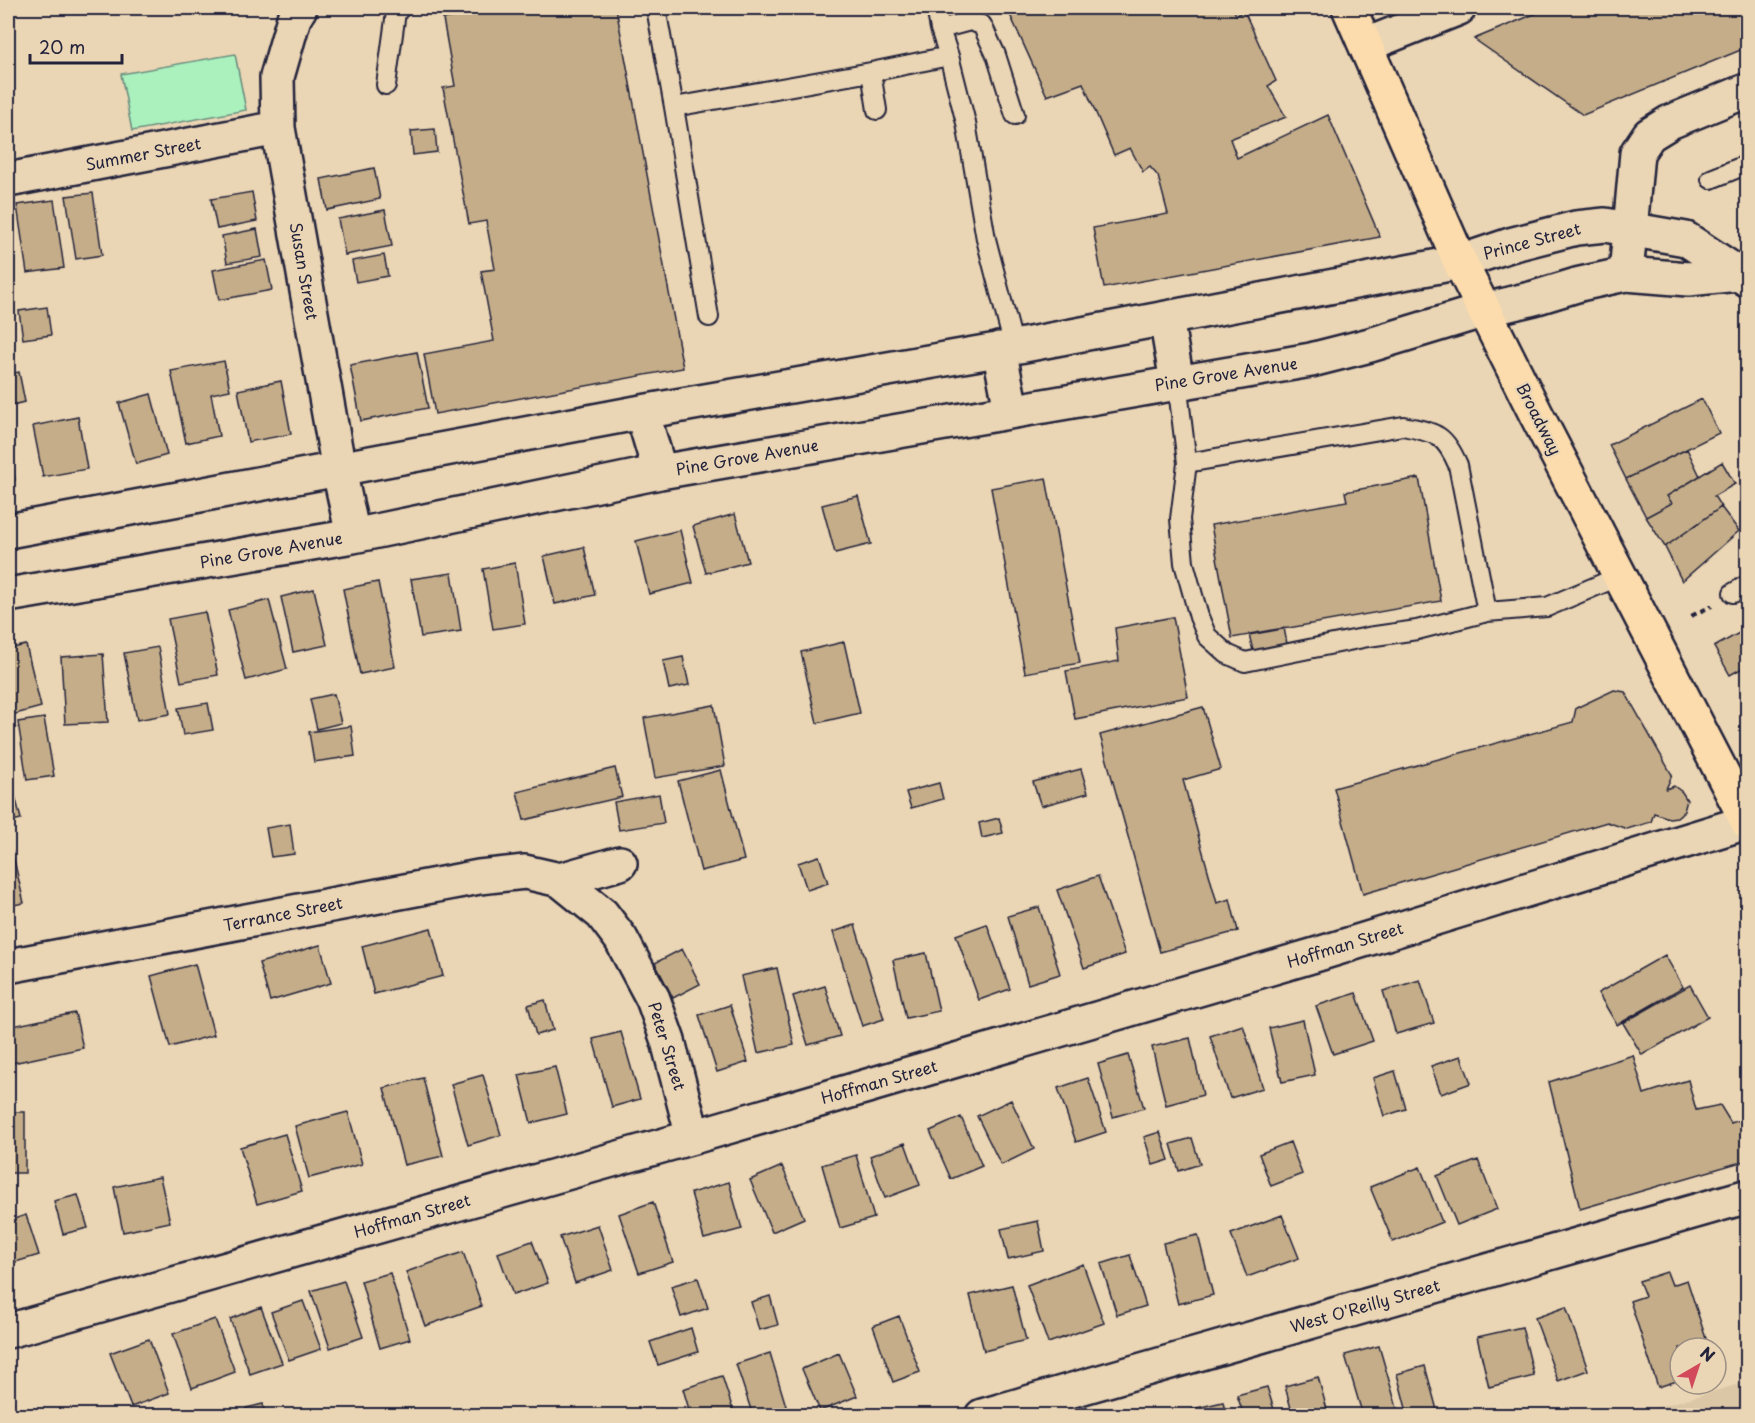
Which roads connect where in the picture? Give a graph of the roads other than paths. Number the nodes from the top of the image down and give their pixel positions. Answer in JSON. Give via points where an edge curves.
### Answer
{"nodes":[{"id":1,"x":300,"y":8,"type":"edge"},
{"id":2,"x":401,"y":8,"type":"edge"},
{"id":3,"x":656,"y":8,"type":"edge"},
{"id":4,"x":936,"y":8,"type":"edge"},
{"id":5,"x":1349,"y":8,"type":"edge"},
{"id":6,"x":1459,"y":8,"type":"edge"},
{"id":7,"x":940,"y":29,"type":"junction"},
{"id":8,"x":1366,"y":45,"type":"junction"},
{"id":9,"x":949,"y":56,"type":"junction"},
{"id":10,"x":871,"y":72,"type":"junction"},
{"id":11,"x":386,"y":85,"type":"dead end"},
{"id":12,"x":1748,"y":90,"type":"edge"},
{"id":13,"x":674,"y":107,"type":"junction"},
{"id":14,"x":877,"y":110,"type":"dead end"},
{"id":15,"x":1015,"y":115,"type":"dead end"},
{"id":16,"x":278,"y":128,"type":"junction"},
{"id":17,"x":1748,"y":164,"type":"edge"},
{"id":18,"x":1711,"y":179,"type":"dead end"},
{"id":19,"x":8,"y":180,"type":"edge"},
{"id":20,"x":1631,"y":229,"type":"junction"},
{"id":21,"x":1460,"y":262,"type":"junction"},
{"id":22,"x":1744,"y":272,"type":"edge"},
{"id":23,"x":1626,"y":274,"type":"junction"},
{"id":24,"x":1485,"y":310,"type":"junction"},
{"id":25,"x":709,"y":317,"type":"dead end"},
{"id":26,"x":1166,"y":318,"type":"junction"},
{"id":27,"x":1006,"y":348,"type":"junction"},
{"id":28,"x":1177,"y":382,"type":"junction"},
{"id":29,"x":1011,"y":410,"type":"junction"},
{"id":30,"x":642,"y":412,"type":"junction"},
{"id":31,"x":1187,"y":463,"type":"junction"},
{"id":32,"x":339,"y":471,"type":"junction"},
{"id":33,"x":660,"y":472,"type":"junction"},
{"id":34,"x":8,"y":531,"type":"edge"},
{"id":35,"x":353,"y":536,"type":"junction"},
{"id":36,"x":1620,"y":576,"type":"junction"},
{"id":37,"x":8,"y":595,"type":"edge"},
{"id":38,"x":1487,"y":612,"type":"junction"},
{"id":39,"x":1747,"y":822,"type":"edge"},
{"id":40,"x":620,"y":862,"type":"dead end"},
{"id":41,"x":560,"y":880,"type":"junction"},
{"id":42,"x":8,"y":966,"type":"edge"},
{"id":43,"x":693,"y":1137,"type":"junction"},
{"id":44,"x":1748,"y":1196,"type":"edge"},
{"id":45,"x":8,"y":1331,"type":"edge"},
{"id":46,"x":982,"y":1416,"type":"edge"}],
"edges":[{"from":1,"to":16,"type":"street","name":"Susan Street","via":[[278,77]]},
{"from":2,"to":11,"type":"lane","via":[[396,12]]},
{"from":3,"to":13,"type":"lane"},
{"from":4,"to":7,"type":"lane"},
{"from":5,"to":8,"type":"highway","name":"Broadway"},
{"from":6,"to":8,"type":"street"},
{"from":7,"to":9,"type":"lane"},
{"from":7,"to":15,"type":"lane","via":[[970,21],[982,25]]},
{"from":8,"to":21,"type":"highway","name":"Broadway"},
{"from":9,"to":10,"type":"lane"},
{"from":9,"to":27,"type":"lane","via":[[966,123]]},
{"from":10,"to":13,"type":"lane"},
{"from":10,"to":14,"type":"lane"},
{"from":12,"to":20,"type":"street","via":[[1648,135],[1637,153]]},
{"from":13,"to":25,"type":"lane"},
{"from":16,"to":19,"type":"street","name":"Summer Street"},
{"from":16,"to":32,"type":"street","name":"Susan Street"},
{"from":17,"to":18,"type":"lane"},
{"from":20,"to":21,"type":"street","name":"Prince Street","via":[[1605,225],[1576,228]]},
{"from":20,"to":22,"type":"street","name":"Prince Street","via":[[1686,239]]},
{"from":20,"to":23,"type":"street"},
{"from":21,"to":24,"type":"highway","name":"Broadway"},
{"from":21,"to":26,"type":"street"},
{"from":22,"to":23,"type":"street","name":"Prince Street","via":[[1688,279]]},
{"from":23,"to":24,"type":"street","name":"Prince Street"},
{"from":24,"to":28,"type":"street","name":"Pine Grove Avenue","via":[[1311,360]]},
{"from":24,"to":36,"type":"highway","name":"Broadway"},
{"from":26,"to":27,"type":"street"},
{"from":26,"to":28,"type":"street"},
{"from":27,"to":29,"type":"street"},
{"from":27,"to":30,"type":"street"},
{"from":28,"to":29,"type":"street","name":"Pine Grove Avenue"},
{"from":28,"to":31,"type":"lane"},
{"from":29,"to":33,"type":"street","name":"Pine Grove Avenue"},
{"from":30,"to":32,"type":"street"},
{"from":30,"to":33,"type":"street"},
{"from":31,"to":38,"type":"lane","via":[[1403,426],[1435,433],[1450,446],[1458,465]]},
{"from":31,"to":38,"type":"lane","via":[[1180,519],[1184,563],[1207,636],[1227,654],[1245,662],[1417,630]]},
{"from":32,"to":34,"type":"street"},
{"from":32,"to":35,"type":"street","name":"Susan Street"},
{"from":33,"to":35,"type":"street","name":"Pine Grove Avenue"},
{"from":35,"to":37,"type":"street","name":"Pine Grove Avenue"},
{"from":36,"to":38,"type":"lane","via":[[1547,607]]},
{"from":36,"to":39,"type":"highway","name":"Broadway"},
{"from":39,"to":43,"type":"street","name":"Hoffman Street","via":[[1303,958]]},
{"from":40,"to":41,"type":"street"},
{"from":41,"to":42,"type":"street","name":"Terrance Street","via":[[525,872],[479,878]]},
{"from":41,"to":43,"type":"street","name":"Peter Street","via":[[602,914],[621,939],[654,999]]},
{"from":43,"to":45,"type":"street","name":"Hoffman Street"},
{"from":44,"to":46,"type":"street","name":"West O'Reilly Street"}]}
